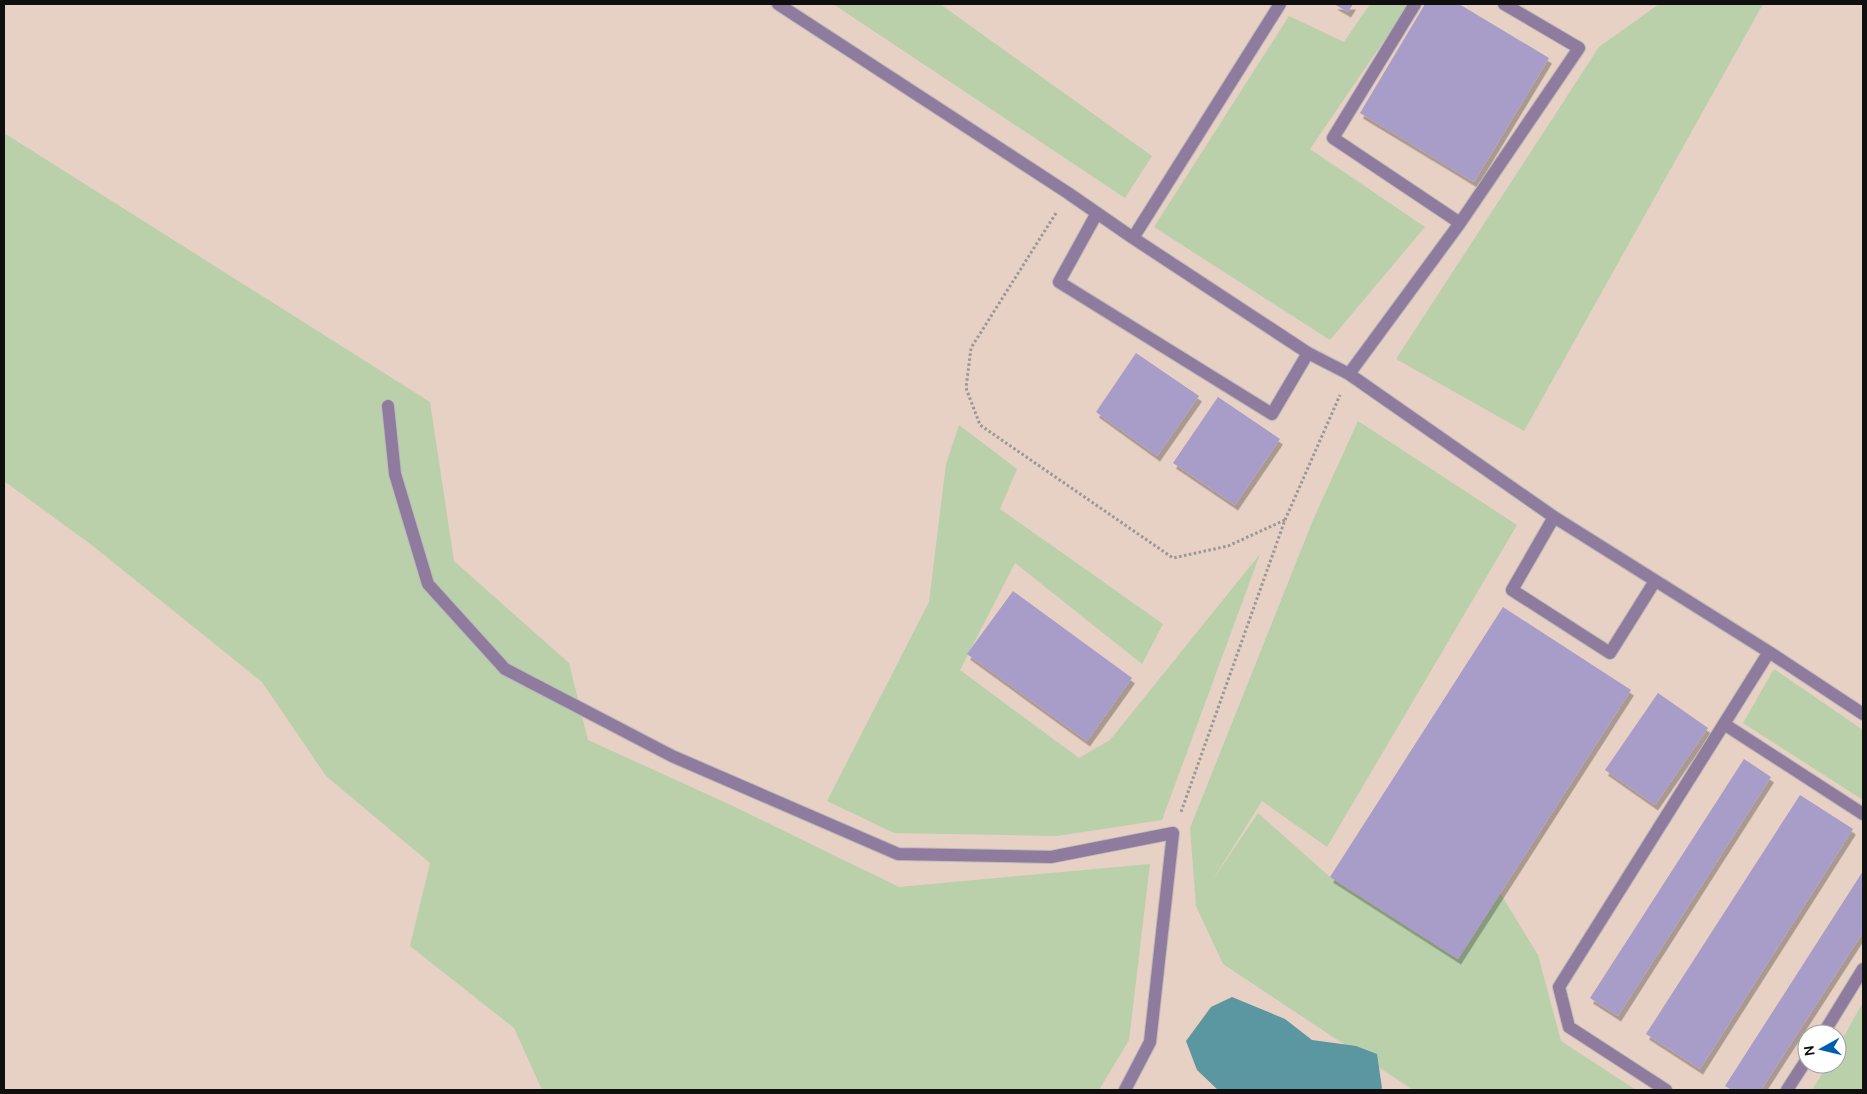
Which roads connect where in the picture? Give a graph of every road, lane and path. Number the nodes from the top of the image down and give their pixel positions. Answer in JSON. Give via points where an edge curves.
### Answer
{"nodes":[{"id":1,"x":778,"y":4,"type":"edge"},
{"id":2,"x":1280,"y":4,"type":"edge"},
{"id":3,"x":1415,"y":4,"type":"edge"},
{"id":4,"x":1504,"y":4,"type":"edge"},
{"id":5,"x":1068,"y":194,"type":"junction"},
{"id":6,"x":1097,"y":213,"type":"junction"},
{"id":7,"x":1460,"y":223,"type":"junction"},
{"id":8,"x":1133,"y":238,"type":"junction"},
{"id":9,"x":1308,"y":353,"type":"junction"},
{"id":10,"x":1349,"y":374,"type":"junction"},
{"id":11,"x":388,"y":406,"type":"dead end"},
{"id":12,"x":1554,"y":517,"type":"junction"},
{"id":13,"x":1285,"y":520,"type":"junction"},
{"id":14,"x":1655,"y":581,"type":"junction"},
{"id":15,"x":1769,"y":652,"type":"junction"},
{"id":16,"x":1863,"y":714,"type":"edge"},
{"id":17,"x":1724,"y":724,"type":"junction"},
{"id":18,"x":1863,"y":814,"type":"edge"},
{"id":19,"x":1173,"y":833,"type":"junction"},
{"id":20,"x":1863,"y":969,"type":"edge"},
{"id":21,"x":1829,"y":1024,"type":"edge"},
{"id":22,"x":1797,"y":1074,"type":"edge"},
{"id":23,"x":1125,"y":1090,"type":"edge"},
{"id":24,"x":1666,"y":1090,"type":"edge"},
{"id":25,"x":1787,"y":1090,"type":"edge"}],
"edges":[{"from":1,"to":5,"type":"lane"},
{"from":2,"to":8,"type":"lane"},
{"from":3,"to":7,"type":"lane","via":[[1333,138]]},
{"from":4,"to":7,"type":"lane","via":[[1579,48]]},
{"from":5,"to":6,"type":"lane"},
{"from":5,"to":13,"type":"path","via":[[971,348],[966,388],[980,425],[1173,558],[1228,546]]},
{"from":6,"to":8,"type":"lane"},
{"from":6,"to":9,"type":"lane","via":[[1059,282],[1272,414]]},
{"from":7,"to":10,"type":"lane"},
{"from":8,"to":9,"type":"lane"},
{"from":9,"to":10,"type":"lane"},
{"from":10,"to":12,"type":"lane"},
{"from":10,"to":13,"type":"path"},
{"from":11,"to":19,"type":"lane","via":[[395,474],[428,584],[505,669],[672,756],[898,854],[1051,857]]},
{"from":12,"to":14,"type":"lane"},
{"from":12,"to":14,"type":"lane","via":[[1512,590],[1610,652]]},
{"from":13,"to":19,"type":"path"},
{"from":14,"to":15,"type":"lane"},
{"from":15,"to":16,"type":"lane"},
{"from":15,"to":17,"type":"lane"},
{"from":17,"to":18,"type":"lane"},
{"from":17,"to":24,"type":"lane","via":[[1559,987],[1569,1027]]},
{"from":19,"to":23,"type":"lane","via":[[1150,1042]]},
{"from":20,"to":21,"type":"lane"},
{"from":22,"to":25,"type":"lane"}]}
